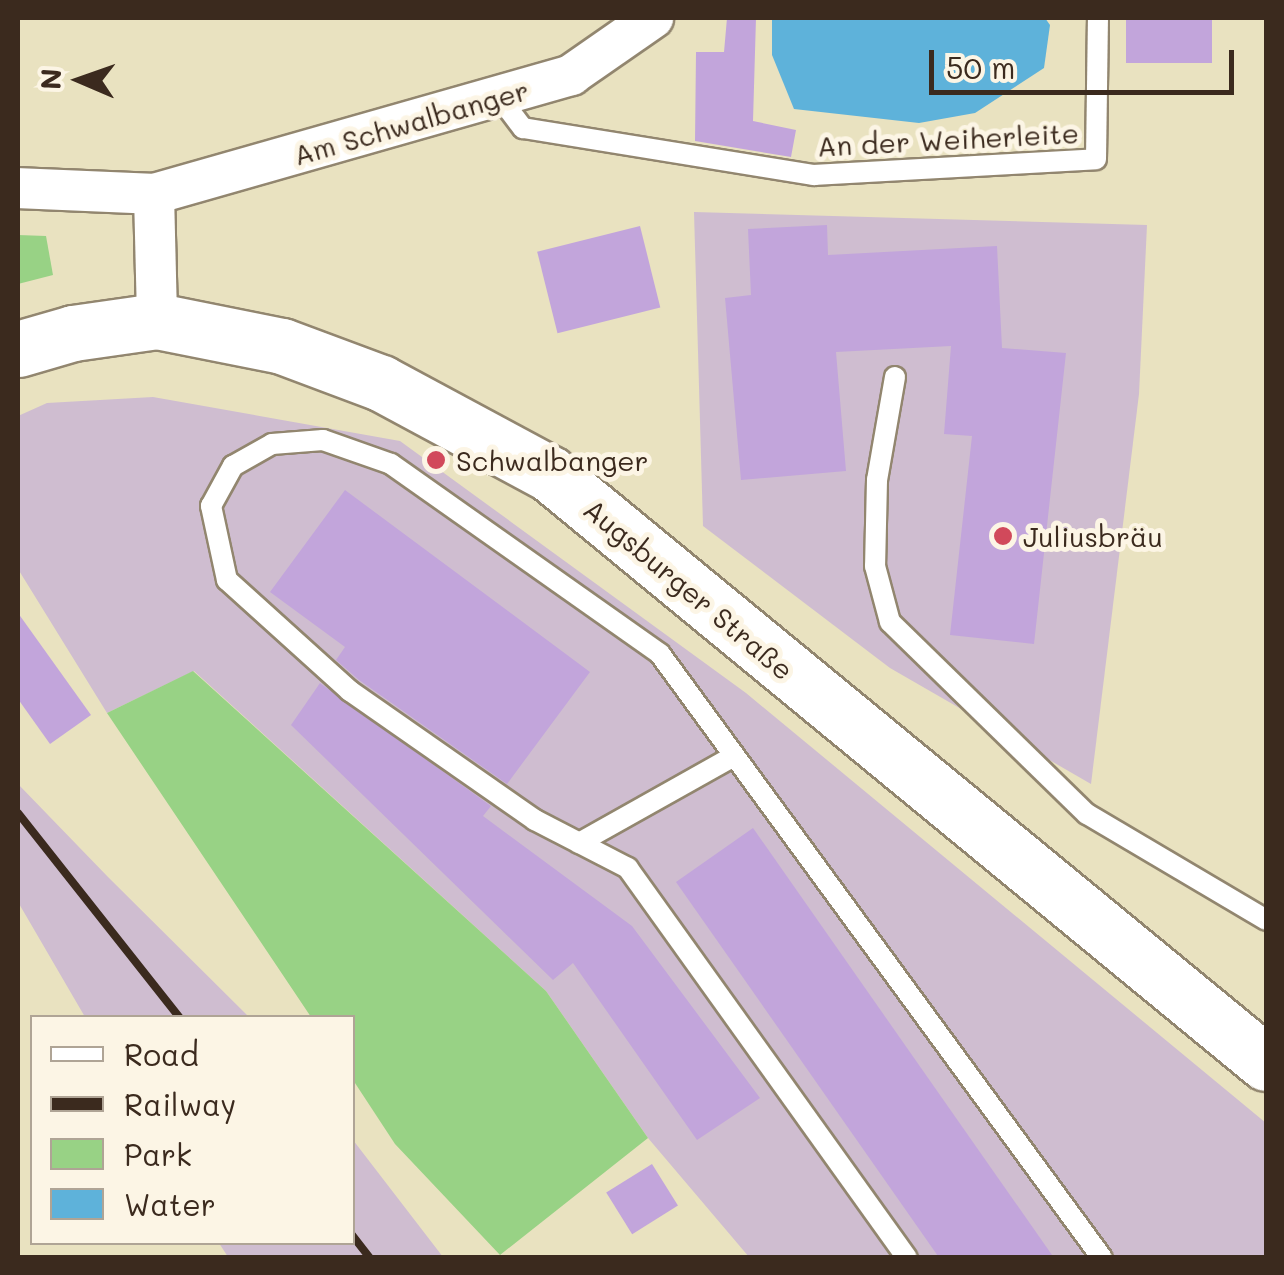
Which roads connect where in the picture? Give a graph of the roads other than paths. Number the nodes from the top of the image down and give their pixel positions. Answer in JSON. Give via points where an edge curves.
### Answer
{"nodes":[{"id":1,"x":653,"y":18,"type":"edge"},
{"id":2,"x":1098,"y":18,"type":"edge"},
{"id":3,"x":500,"y":98,"type":"junction"},
{"id":4,"x":18,"y":188,"type":"edge"},
{"id":5,"x":154,"y":194,"type":"junction"},
{"id":6,"x":157,"y":321,"type":"junction"},
{"id":7,"x":18,"y":349,"type":"edge"},
{"id":8,"x":895,"y":377,"type":"dead end"},
{"id":9,"x":734,"y":756,"type":"junction"},
{"id":10,"x":578,"y":843,"type":"junction"},
{"id":11,"x":1266,"y":920,"type":"edge"},
{"id":12,"x":1266,"y":1063,"type":"edge"},
{"id":13,"x":907,"y":1258,"type":"edge"},
{"id":14,"x":1102,"y":1258,"type":"edge"}],
"edges":[{"from":1,"to":3,"type":"street","name":"Am Schwalbanger","via":[[571,75]]},
{"from":2,"to":3,"type":"lane","name":"An der Weiherleite","via":[[1096,159],[814,175],[523,128]]},
{"from":3,"to":5,"type":"street","name":"Am Schwalbanger"},
{"from":4,"to":5,"type":"street","name":"Am Schwalbanger"},
{"from":5,"to":6,"type":"street"},
{"from":6,"to":7,"type":"main road","name":"Augsburger Straße"},
{"from":6,"to":12,"type":"main road","name":"Augsburger Straße","via":[[282,346],[382,384],[550,474]]},
{"from":8,"to":11,"type":"lane","via":[[877,480],[876,566],[890,622],[1087,814]]},
{"from":9,"to":10,"type":"lane"},
{"from":9,"to":10,"type":"lane","via":[[660,654],[391,464],[323,440],[272,444],[233,466],[212,506],[226,580],[350,692]]},
{"from":9,"to":14,"type":"lane"},
{"from":10,"to":13,"type":"lane","via":[[628,868]]}]}
